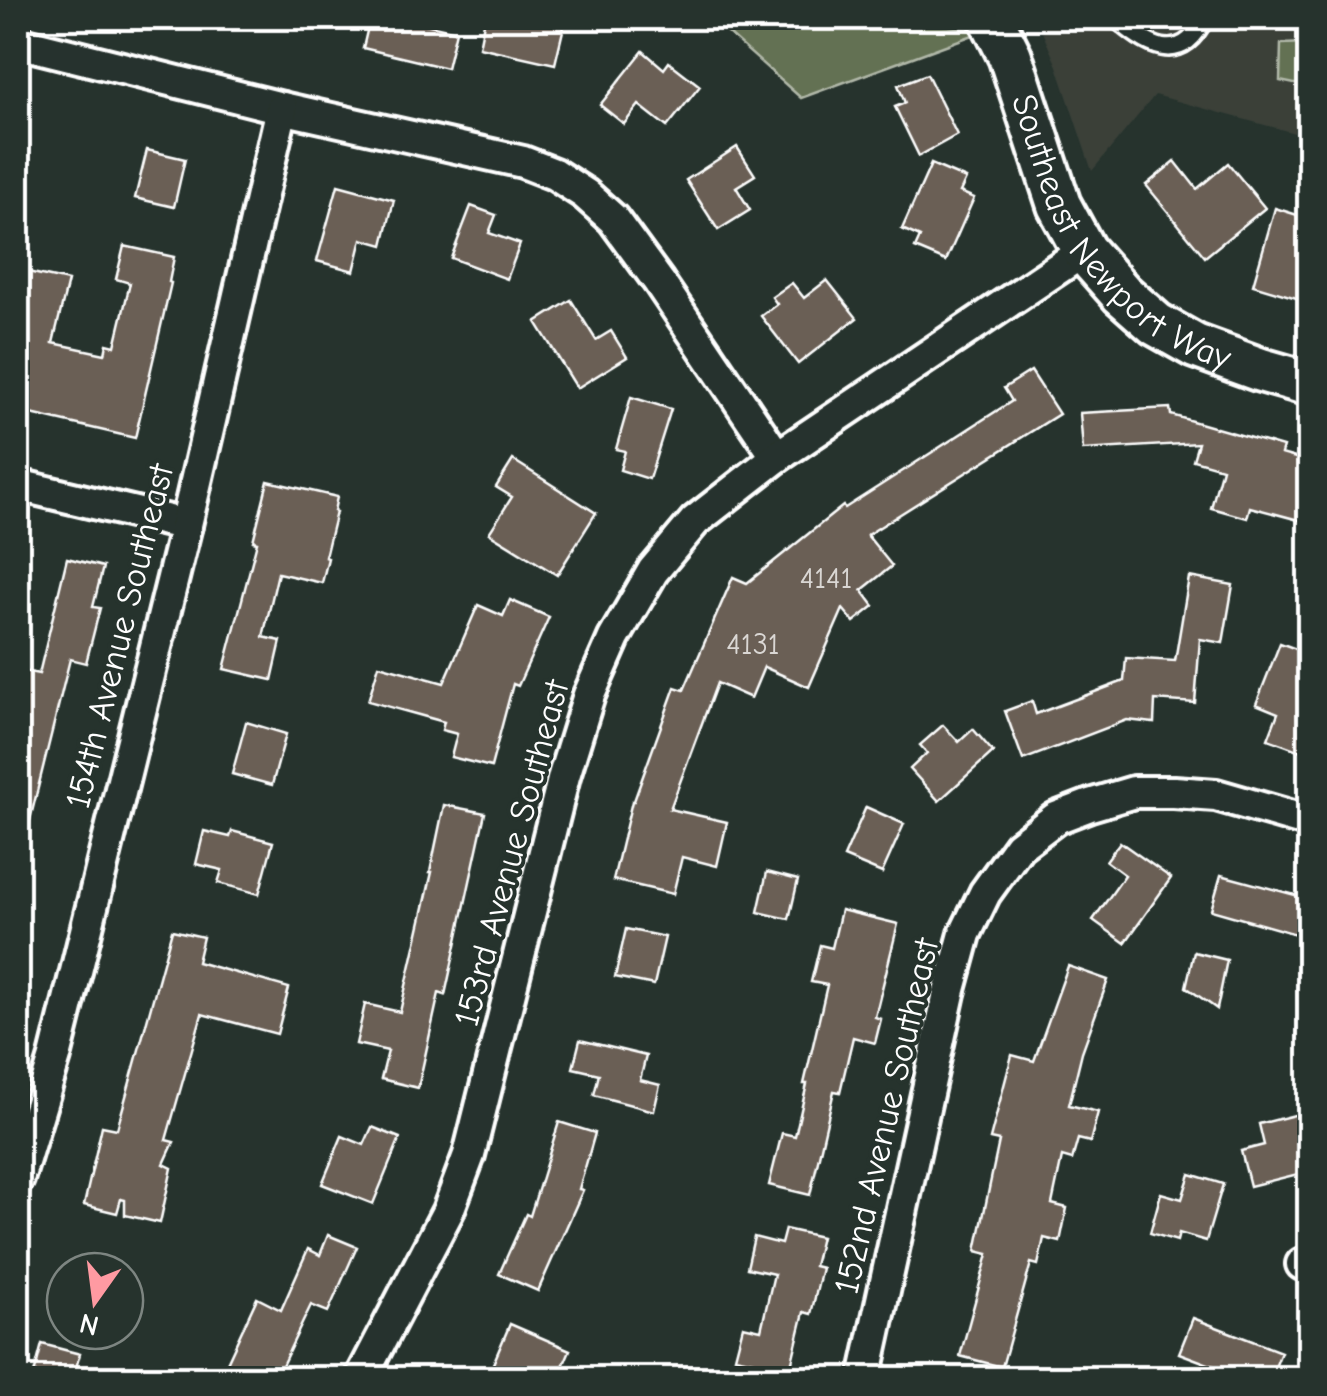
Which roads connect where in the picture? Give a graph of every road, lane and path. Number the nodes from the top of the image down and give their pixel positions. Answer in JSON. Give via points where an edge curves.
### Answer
{"nodes":[{"id":1,"x":992,"y":18,"type":"edge"},
{"id":2,"x":1115,"y":18,"type":"edge"},
{"id":3,"x":1205,"y":18,"type":"edge"},
{"id":4,"x":18,"y":42,"type":"edge"},
{"id":5,"x":282,"y":108,"type":"junction"},
{"id":6,"x":1084,"y":251,"type":"junction"},
{"id":7,"x":1310,"y":384,"type":"edge"},
{"id":8,"x":777,"y":456,"type":"junction"},
{"id":9,"x":18,"y":485,"type":"edge"},
{"id":10,"x":186,"y":525,"type":"junction"},
{"id":11,"x":1310,"y":822,"type":"edge"},
{"id":12,"x":18,"y":1178,"type":"edge"},
{"id":13,"x":360,"y":1378,"type":"edge"},
{"id":14,"x":865,"y":1378,"type":"edge"}],
"edges":[{"from":1,"to":6,"type":"main road","name":"Southeast Newport Way","via":[[1059,205]]},
{"from":2,"to":3,"type":"lane","via":[[1164,48],[1190,40]]},
{"from":4,"to":5,"type":"street"},
{"from":5,"to":8,"type":"street","via":[[523,162],[585,194],[660,282]]},
{"from":5,"to":10,"type":"street","name":"154th Avenue Southeast"},
{"from":6,"to":7,"type":"main road","name":"Southeast Newport Way","via":[[1156,324],[1195,346]]},
{"from":6,"to":8,"type":"street","name":"153rd Avenue Southeast"},
{"from":8,"to":13,"type":"street","name":"153rd Avenue Southeast","via":[[695,522],[653,571],[614,638],[564,776],[470,1154],[448,1211]]},
{"from":9,"to":10,"type":"street"},
{"from":10,"to":12,"type":"street","name":"154th Avenue Southeast","via":[[55,1057]]},
{"from":11,"to":14,"type":"street","name":"152nd Avenue Southeast","via":[[1216,795],[1134,792],[1056,818],[1019,846],[965,934]]}]}
